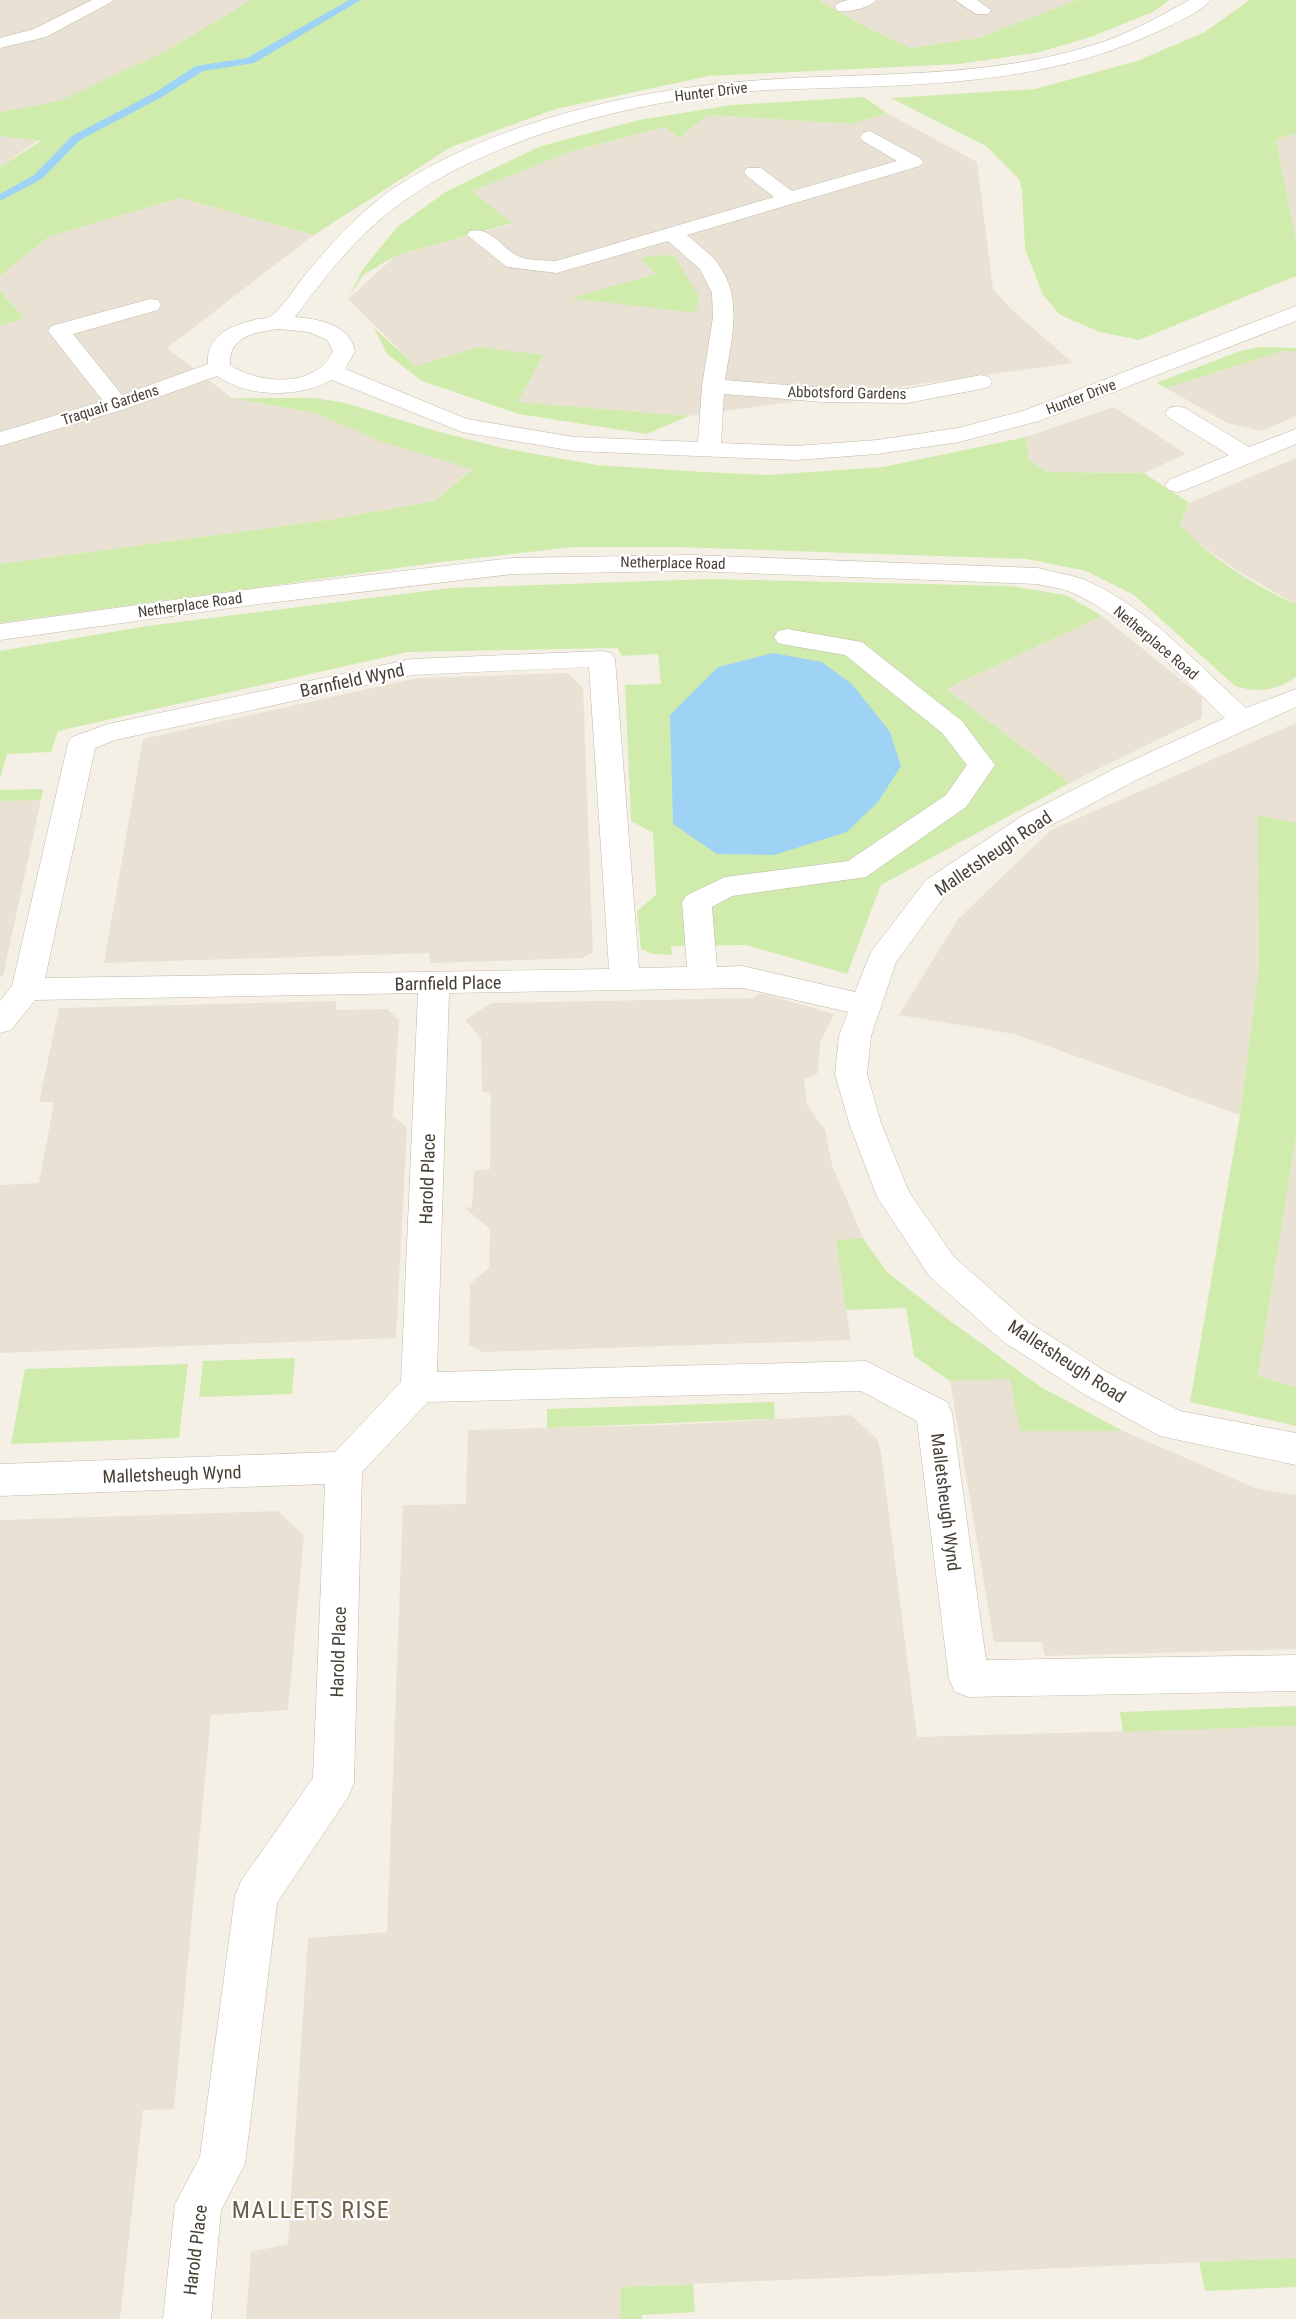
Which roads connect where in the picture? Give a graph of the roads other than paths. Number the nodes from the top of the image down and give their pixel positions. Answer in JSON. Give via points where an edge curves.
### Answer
{"nodes":[{"id":1,"x":106,"y":0,"type":"edge"},
{"id":2,"x":867,"y":0,"type":"edge"},
{"id":3,"x":964,"y":0,"type":"edge"},
{"id":4,"x":1202,"y":0,"type":"edge"},
{"id":5,"x":844,"y":7,"type":"dead end"},
{"id":6,"x":982,"y":10,"type":"dead end"},
{"id":7,"x":0,"y":43,"type":"edge"},
{"id":8,"x":870,"y":137,"type":"dead end"},
{"id":9,"x":753,"y":172,"type":"dead end"},
{"id":10,"x":790,"y":199,"type":"junction"},
{"id":11,"x":672,"y":234,"type":"junction"},
{"id":12,"x":477,"y":236,"type":"dead end"},
{"id":13,"x":150,"y":305,"type":"dead end"},
{"id":14,"x":1293,"y":318,"type":"edge"},
{"id":15,"x":279,"y":322,"type":"junction"},
{"id":16,"x":219,"y":368,"type":"junction"},
{"id":17,"x":330,"y":370,"type":"junction"},
{"id":18,"x":981,"y":382,"type":"dead end"},
{"id":19,"x":712,"y":386,"type":"junction"},
{"id":20,"x":117,"y":405,"type":"junction"},
{"id":21,"x":1177,"y":413,"type":"dead end"},
{"id":22,"x":1296,"y":436,"type":"edge"},
{"id":23,"x":0,"y":439,"type":"edge"},
{"id":24,"x":709,"y":450,"type":"junction"},
{"id":25,"x":1247,"y":456,"type":"junction"},
{"id":26,"x":1177,"y":485,"type":"dead end"},
{"id":27,"x":0,"y":632,"type":"edge"},
{"id":28,"x":787,"y":637,"type":"dead end"},
{"id":29,"x":1296,"y":697,"type":"edge"},
{"id":30,"x":1243,"y":720,"type":"junction"},
{"id":31,"x":703,"y":977,"type":"junction"},
{"id":32,"x":625,"y":979,"type":"junction"},
{"id":33,"x":434,"y":983,"type":"junction"},
{"id":34,"x":27,"y":989,"type":"junction"},
{"id":35,"x":865,"y":1005,"type":"junction"},
{"id":36,"x":0,"y":1022,"type":"edge"},
{"id":37,"x":419,"y":1387,"type":"junction"},
{"id":38,"x":1296,"y":1449,"type":"edge"},
{"id":39,"x":344,"y":1467,"type":"junction"},
{"id":40,"x":0,"y":1480,"type":"edge"},
{"id":41,"x":1296,"y":1673,"type":"edge"},
{"id":42,"x":187,"y":2319,"type":"edge"}],
"edges":[{"from":1,"to":7,"type":"street","via":[[40,33]]},
{"from":2,"to":5,"type":"street"},
{"from":3,"to":6,"type":"street"},
{"from":4,"to":15,"type":"street","name":"Hunter Drive","via":[[1167,23],[1133,38],[1023,69],[966,77],[750,87],[672,96],[556,123],[472,154],[401,192],[338,248]]},
{"from":8,"to":10,"type":"street","via":[[913,162]]},
{"from":9,"to":10,"type":"street"},
{"from":10,"to":11,"type":"street"},
{"from":11,"to":12,"type":"street","via":[[557,267],[514,263]]},
{"from":11,"to":19,"type":"street","via":[[709,266],[723,293],[724,317]]},
{"from":13,"to":20,"type":"street","via":[[59,331]]},
{"from":14,"to":24,"type":"street","name":"Hunter Drive","via":[[1031,416],[959,435],[796,453]]},
{"from":15,"to":16,"type":"street","via":[[231,337],[216,355]]},
{"from":15,"to":17,"type":"street","via":[[317,326],[340,340],[344,351]]},
{"from":16,"to":17,"type":"street","via":[[238,380],[276,386],[296,384]]},
{"from":16,"to":20,"type":"street","name":"Traquair Gardens"},
{"from":17,"to":24,"type":"street","name":"Hunter Drive","via":[[462,425],[574,444]]},
{"from":18,"to":19,"type":"street","name":"Abbotsford Gardens","via":[[907,396],[823,395]]},
{"from":19,"to":24,"type":"street"},
{"from":20,"to":23,"type":"street","name":"Traquair Gardens"},
{"from":21,"to":25,"type":"street"},
{"from":22,"to":25,"type":"street"},
{"from":25,"to":26,"type":"street"},
{"from":27,"to":30,"type":"street","name":"Netherplace Road","via":[[513,566],[691,563],[1038,576],[1080,587],[1105,600],[1142,627]]},
{"from":28,"to":31,"type":"street","via":[[853,648],[952,727],[981,765],[956,801],[856,870],[725,887],[697,902]]},
{"from":29,"to":30,"type":"street"},
{"from":30,"to":35,"type":"street","name":"Malletsheugh Road","via":[[1032,823],[936,887],[882,958]]},
{"from":31,"to":32,"type":"street","name":"Barnfield Place"},
{"from":31,"to":35,"type":"street","name":"Barnfield Place","via":[[742,977]]},
{"from":32,"to":33,"type":"street","name":"Barnfield Place"},
{"from":32,"to":34,"type":"street","name":"Barnfield Wynd","via":[[602,659],[412,667],[108,733],[82,743]]},
{"from":33,"to":34,"type":"street","name":"Barnfield Place"},
{"from":33,"to":37,"type":"street","name":"Harold Place"},
{"from":34,"to":36,"type":"street","name":"Barnfield Wynd"},
{"from":35,"to":38,"type":"street","name":"Malletsheugh Road","via":[[855,1036],[851,1074],[865,1124],[894,1197],[942,1266],[1016,1332],[1097,1384],[1173,1425]]},
{"from":37,"to":39,"type":"street"},
{"from":37,"to":41,"type":"street","name":"Malletsheugh Wynd","via":[[866,1376],[934,1413],[969,1679]]},
{"from":39,"to":40,"type":"street","name":"Malletsheugh Wynd"},
{"from":39,"to":42,"type":"street","name":"Harold Place","via":[[333,1783],[256,1896],[222,2164],[198,2204]]}]}
